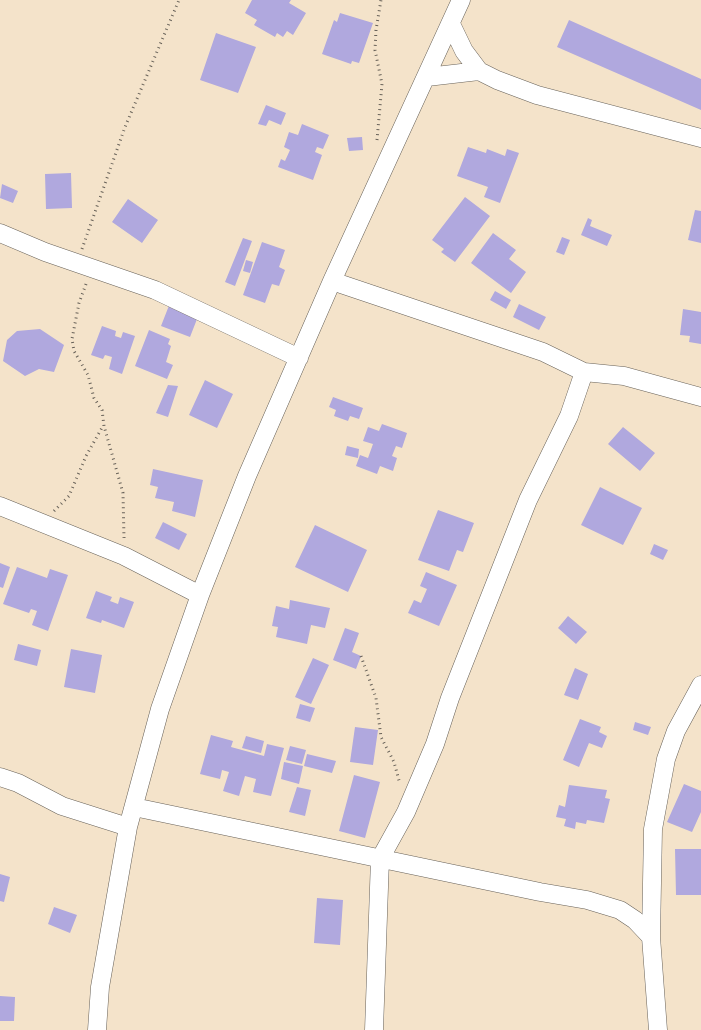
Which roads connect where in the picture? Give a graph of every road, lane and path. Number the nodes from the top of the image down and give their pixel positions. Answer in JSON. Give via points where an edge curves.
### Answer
{"nodes":[{"id":1,"x":179,"y":0,"type":"edge"},
{"id":2,"x":381,"y":0,"type":"edge"},
{"id":3,"x":461,"y":0,"type":"edge"},
{"id":4,"x":451,"y":24,"type":"junction"},
{"id":5,"x":479,"y":71,"type":"junction"},
{"id":6,"x":427,"y":77,"type":"junction"},
{"id":7,"x":701,"y":138,"type":"edge"},
{"id":8,"x":377,"y":145,"type":"dead end"},
{"id":9,"x":0,"y":233,"type":"edge"},
{"id":10,"x":85,"y":265,"type":"junction"},
{"id":11,"x":332,"y":280,"type":"junction"},
{"id":12,"x":299,"y":358,"type":"junction"},
{"id":13,"x":584,"y":372,"type":"junction"},
{"id":14,"x":701,"y":397,"type":"edge"},
{"id":15,"x":104,"y":426,"type":"junction"},
{"id":16,"x":0,"y":506,"type":"edge"},
{"id":17,"x":41,"y":524,"type":"junction"},
{"id":18,"x":124,"y":556,"type":"junction"},
{"id":19,"x":200,"y":595,"type":"junction"},
{"id":20,"x":361,"y":656,"type":"dead end"},
{"id":21,"x":701,"y":685,"type":"edge"},
{"id":22,"x":696,"y":700,"type":"edge"},
{"id":23,"x":0,"y":777,"type":"edge"},
{"id":24,"x":134,"y":807,"type":"junction"},
{"id":25,"x":406,"y":812,"type":"junction"},
{"id":26,"x":128,"y":827,"type":"junction"},
{"id":27,"x":380,"y":860,"type":"junction"},
{"id":28,"x":651,"y":937,"type":"junction"},
{"id":29,"x":97,"y":1030,"type":"edge"},
{"id":30,"x":374,"y":1030,"type":"edge"},
{"id":31,"x":658,"y":1030,"type":"edge"}],
"edges":[{"from":1,"to":10,"type":"path","via":[[125,127]]},
{"from":2,"to":8,"type":"path","via":[[376,30],[382,84]]},
{"from":3,"to":4,"type":"street"},
{"from":4,"to":5,"type":"street","via":[[464,51]]},
{"from":4,"to":6,"type":"street"},
{"from":5,"to":6,"type":"street"},
{"from":5,"to":7,"type":"street","via":[[537,95]]},
{"from":6,"to":11,"type":"street"},
{"from":9,"to":10,"type":"street"},
{"from":10,"to":12,"type":"street","via":[[155,290]]},
{"from":10,"to":15,"type":"path","via":[[72,339],[74,351],[102,410]]},
{"from":11,"to":12,"type":"street"},
{"from":11,"to":13,"type":"street","via":[[543,352]]},
{"from":12,"to":19,"type":"street"},
{"from":13,"to":14,"type":"street","via":[[624,376]]},
{"from":13,"to":25,"type":"street","via":[[568,416],[528,500]]},
{"from":15,"to":17,"type":"path","via":[[86,456],[70,496]]},
{"from":15,"to":18,"type":"path","via":[[123,492]]},
{"from":16,"to":17,"type":"street"},
{"from":17,"to":18,"type":"street"},
{"from":18,"to":19,"type":"street"},
{"from":19,"to":24,"type":"street","via":[[160,709]]},
{"from":20,"to":25,"type":"path","via":[[376,698],[378,727],[394,762]]},
{"from":21,"to":22,"type":"street"},
{"from":22,"to":28,"type":"street","via":[[676,731],[666,759],[652,829]]},
{"from":23,"to":26,"type":"street","via":[[62,806]]},
{"from":24,"to":26,"type":"street"},
{"from":24,"to":27,"type":"street"},
{"from":25,"to":27,"type":"street"},
{"from":26,"to":29,"type":"street","via":[[100,987]]},
{"from":27,"to":28,"type":"street","via":[[587,900],[620,910]]},
{"from":27,"to":30,"type":"street"},
{"from":28,"to":31,"type":"street"}]}
